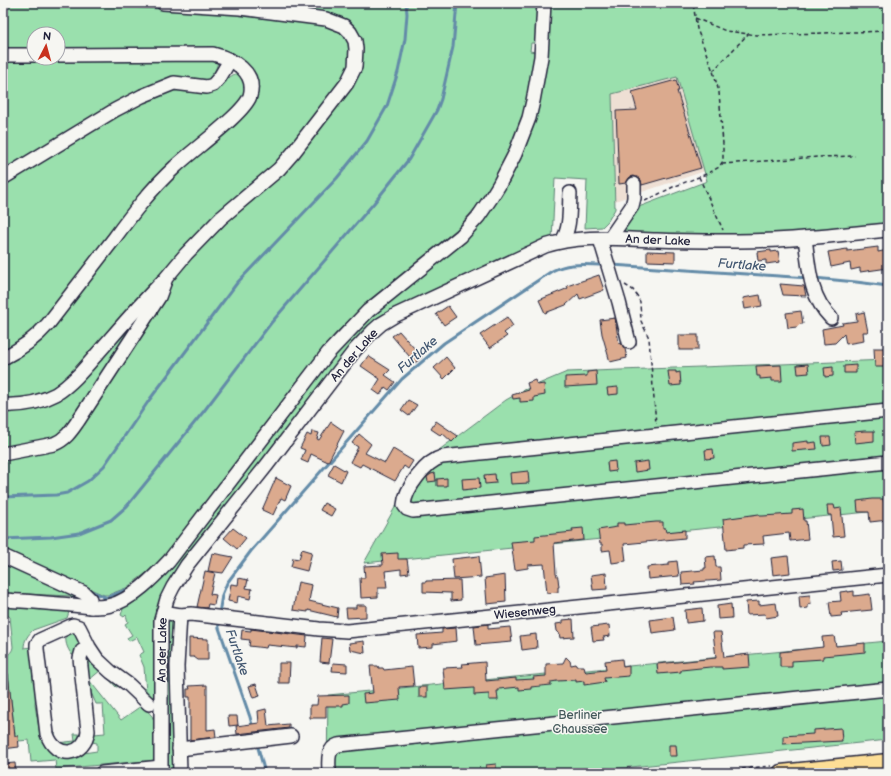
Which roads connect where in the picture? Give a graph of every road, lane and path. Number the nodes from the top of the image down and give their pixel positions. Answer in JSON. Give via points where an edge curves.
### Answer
{"nodes":[{"id":1,"x":163,"y":3,"type":"edge"},
{"id":2,"x":544,"y":3,"type":"edge"},
{"id":3,"x":693,"y":3,"type":"edge"},
{"id":4,"x":695,"y":18,"type":"junction"},
{"id":5,"x":888,"y":31,"type":"edge"},
{"id":6,"x":748,"y":34,"type":"junction"},
{"id":7,"x":3,"y":55,"type":"edge"},
{"id":8,"x":26,"y":55,"type":"edge"},
{"id":9,"x":66,"y":55,"type":"edge"},
{"id":10,"x":230,"y":60,"type":"junction"},
{"id":11,"x":713,"y":71,"type":"junction"},
{"id":12,"x":855,"y":156,"type":"dead end"},
{"id":13,"x":722,"y":164,"type":"junction"},
{"id":14,"x":3,"y":178,"type":"edge"},
{"id":15,"x":699,"y":178,"type":"junction"},
{"id":16,"x":634,"y":184,"type":"dead end"},
{"id":17,"x":570,"y":193,"type":"dead end"},
{"id":18,"x":632,"y":206,"type":"junction"},
{"id":19,"x":888,"y":230,"type":"edge"},
{"id":20,"x":605,"y":238,"type":"junction"},
{"id":21,"x":805,"y":238,"type":"junction"},
{"id":22,"x":562,"y":241,"type":"junction"},
{"id":23,"x":728,"y":241,"type":"junction"},
{"id":24,"x":166,"y":278,"type":"junction"},
{"id":25,"x":622,"y":283,"type":"dead end"},
{"id":26,"x":831,"y":318,"type":"dead end"},
{"id":27,"x":629,"y":342,"type":"dead end"},
{"id":28,"x":3,"y":358,"type":"edge"},
{"id":29,"x":3,"y":405,"type":"edge"},
{"id":30,"x":888,"y":411,"type":"edge"},
{"id":31,"x":657,"y":434,"type":"junction"},
{"id":32,"x":3,"y":454,"type":"edge"},
{"id":33,"x":888,"y":462,"type":"edge"},
{"id":34,"x":3,"y":556,"type":"edge"},
{"id":35,"x":888,"y":575,"type":"edge"},
{"id":36,"x":3,"y":600,"type":"edge"},
{"id":37,"x":91,"y":607,"type":"junction"},
{"id":38,"x":162,"y":612,"type":"junction"},
{"id":39,"x":180,"y":615,"type":"junction"},
{"id":40,"x":89,"y":647,"type":"junction"},
{"id":41,"x":888,"y":689,"type":"edge"},
{"id":42,"x":149,"y":704,"type":"dead end"},
{"id":43,"x":291,"y":736,"type":"dead end"},
{"id":44,"x":179,"y":749,"type":"junction"},
{"id":45,"x":888,"y":762,"type":"edge"},
{"id":46,"x":161,"y":770,"type":"edge"},
{"id":47,"x":102,"y":773,"type":"edge"},
{"id":48,"x":180,"y":773,"type":"edge"},
{"id":49,"x":329,"y":773,"type":"edge"},
{"id":50,"x":781,"y":773,"type":"edge"}],
"edges":[{"from":1,"to":24,"type":"street","via":[[240,8],[326,19],[344,26],[350,32],[356,49],[355,67],[347,83],[293,153],[279,169],[203,235]]},
{"from":2,"to":37,"type":"street","via":[[541,57],[529,118],[506,172],[478,217],[461,236],[368,311],[333,347],[161,570],[122,600],[111,605]]},
{"from":3,"to":4,"type":"path"},
{"from":4,"to":6,"type":"path","via":[[726,31]]},
{"from":4,"to":11,"type":"path","via":[[700,39]]},
{"from":5,"to":6,"type":"path"},
{"from":6,"to":11,"type":"path"},
{"from":7,"to":8,"type":"street"},
{"from":9,"to":10,"type":"street","via":[[207,54]]},
{"from":10,"to":14,"type":"street","via":[[213,85],[207,87],[174,83],[142,96]]},
{"from":10,"to":28,"type":"street","via":[[243,68],[249,78],[251,90],[246,103],[155,187],[40,333]]},
{"from":11,"to":13,"type":"path","via":[[720,104],[724,151]]},
{"from":12,"to":13,"type":"path"},
{"from":13,"to":15,"type":"path"},
{"from":15,"to":18,"type":"path"},
{"from":15,"to":23,"type":"path"},
{"from":16,"to":18,"type":"street"},
{"from":17,"to":22,"type":"street","via":[[568,225]]},
{"from":18,"to":20,"type":"street"},
{"from":19,"to":21,"type":"street","name":"An der Lake"},
{"from":20,"to":22,"type":"street","name":"An der Lake"},
{"from":20,"to":23,"type":"street","name":"An der Lake"},
{"from":20,"to":27,"type":"street","via":[[609,266]]},
{"from":21,"to":23,"type":"street","name":"An der Lake"},
{"from":21,"to":26,"type":"street","via":[[817,301]]},
{"from":22,"to":38,"type":"street","name":"An der Lake","via":[[545,246],[380,324],[356,350],[188,566],[173,587]]},
{"from":24,"to":29,"type":"street","via":[[64,388],[36,402]]},
{"from":24,"to":32,"type":"street","via":[[159,297],[67,436],[54,444]]},
{"from":25,"to":31,"type":"path","via":[[637,294],[641,320],[649,338]]},
{"from":30,"to":31,"type":"street"},
{"from":31,"to":33,"type":"street","via":[[439,457],[429,463],[419,475],[406,496],[404,505],[413,511]]},
{"from":34,"to":37,"type":"street","via":[[84,593],[90,599]]},
{"from":35,"to":39,"type":"street","name":"Wiesenweg","via":[[347,631]]},
{"from":36,"to":37,"type":"street"},
{"from":38,"to":39,"type":"street","name":"Wiesenweg"},
{"from":38,"to":46,"type":"street","name":"An der Lake"},
{"from":39,"to":44,"type":"street","name":"An der Lake","via":[[177,666]]},
{"from":40,"to":40,"type":"street","via":[[81,628],[75,625],[40,640],[37,645],[47,734],[53,746],[59,751],[70,752],[77,749],[87,735],[80,658],[82,651]]},
{"from":40,"to":42,"type":"street","via":[[107,669],[129,684]]},
{"from":41,"to":49,"type":"street","via":[[338,745],[330,752]]},
{"from":43,"to":44,"type":"street"},
{"from":44,"to":48,"type":"street","name":"An der Lake"},
{"from":45,"to":50,"type":"main road"},
{"from":46,"to":47,"type":"street"}]}
